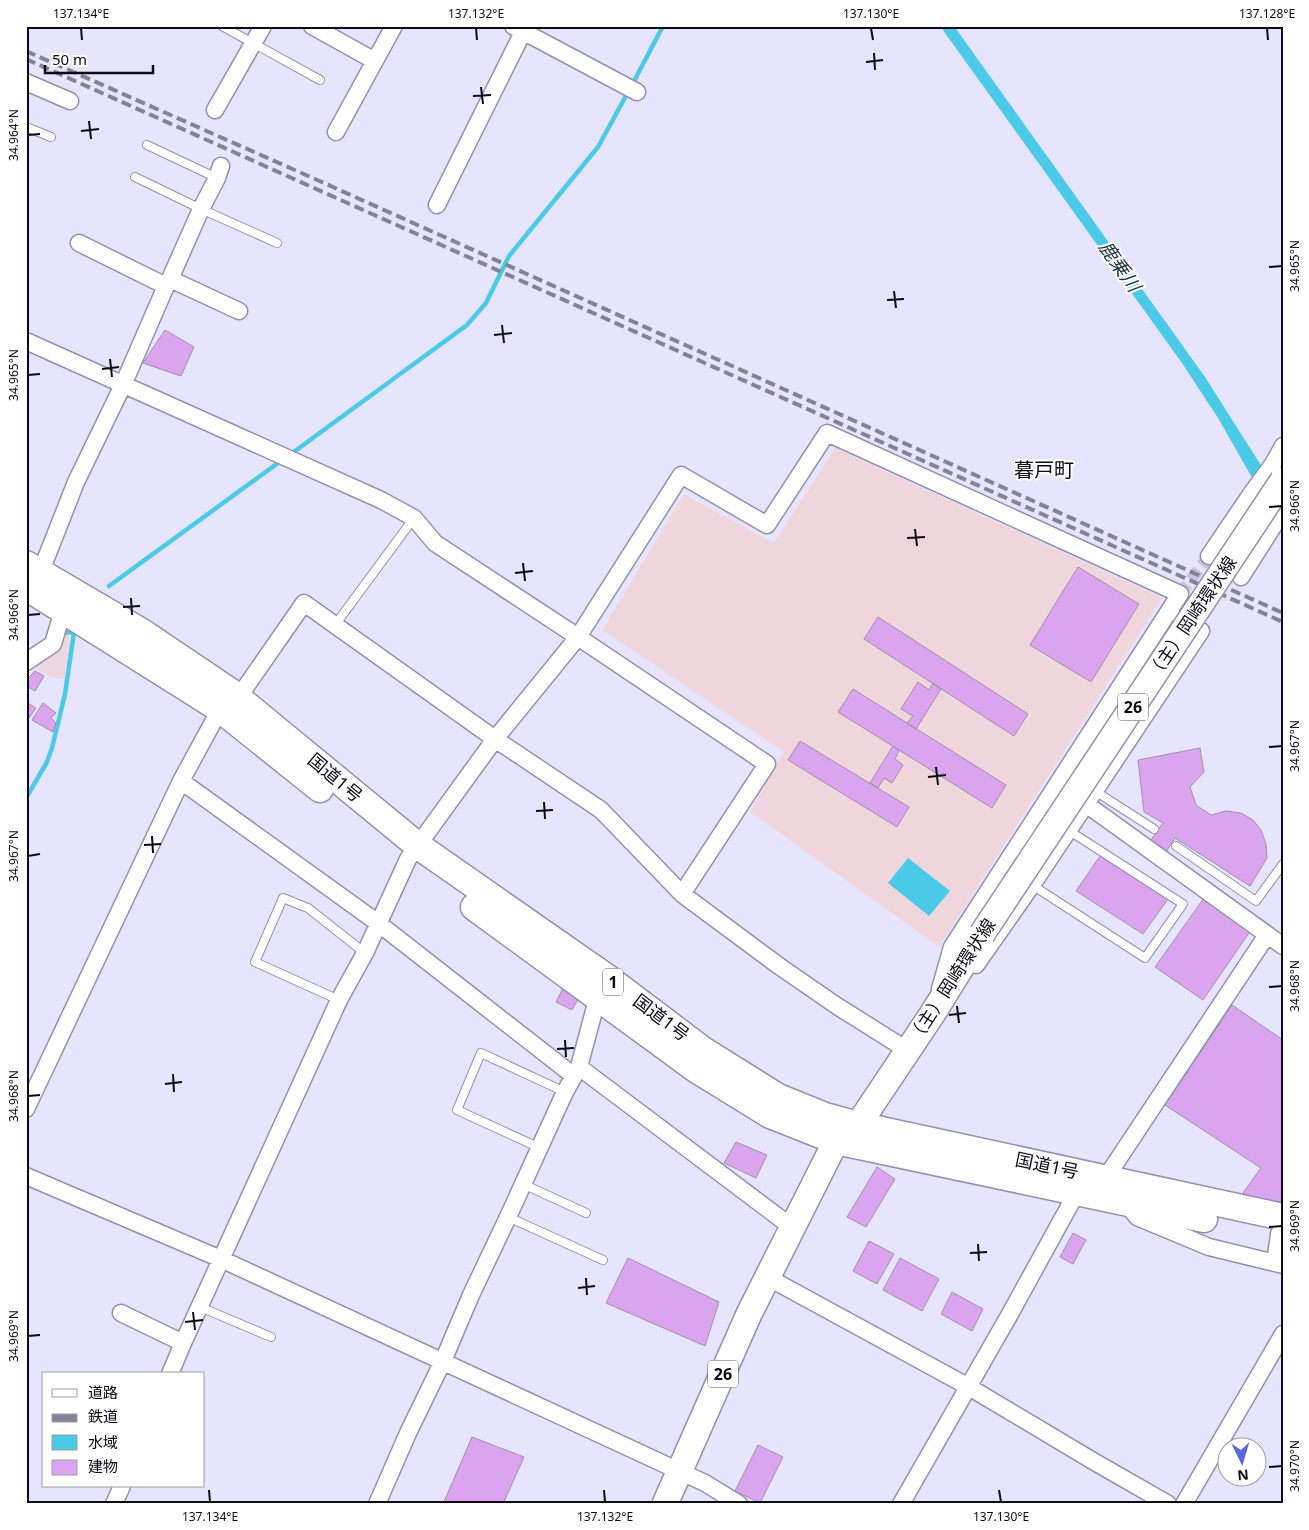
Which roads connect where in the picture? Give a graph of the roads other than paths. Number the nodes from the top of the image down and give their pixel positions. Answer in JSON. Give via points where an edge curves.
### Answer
{"nodes":[{"id":1,"x":222,"y":26,"type":"edge"},
{"id":2,"x":263,"y":26,"type":"edge"},
{"id":3,"x":312,"y":26,"type":"edge"},
{"id":4,"x":394,"y":26,"type":"edge"},
{"id":5,"x":521,"y":28,"type":"edge"},
{"id":6,"x":253,"y":43,"type":"junction"},
{"id":7,"x":375,"y":61,"type":"junction"},
{"id":8,"x":320,"y":80,"type":"dead end"},
{"id":9,"x":26,"y":82,"type":"edge"},
{"id":10,"x":637,"y":92,"type":"dead end"},
{"id":11,"x":70,"y":101,"type":"dead end"},
{"id":12,"x":215,"y":110,"type":"dead end"},
{"id":13,"x":26,"y":126,"type":"edge"},
{"id":14,"x":336,"y":132,"type":"dead end"},
{"id":15,"x":51,"y":137,"type":"dead end"},
{"id":16,"x":147,"y":145,"type":"dead end"},
{"id":17,"x":219,"y":172,"type":"joint"},
{"id":18,"x":135,"y":177,"type":"dead end"},
{"id":19,"x":437,"y":205,"type":"dead end"},
{"id":20,"x":201,"y":209,"type":"junction"},
{"id":21,"x":79,"y":243,"type":"dead end"},
{"id":22,"x":277,"y":243,"type":"dead end"},
{"id":23,"x":168,"y":282,"type":"junction"},
{"id":24,"x":239,"y":312,"type":"dead end"},
{"id":25,"x":26,"y":341,"type":"edge"},
{"id":26,"x":123,"y":385,"type":"junction"},
{"id":27,"x":1283,"y":446,"type":"edge"},
{"id":28,"x":1279,"y":473,"type":"edge"},
{"id":29,"x":1283,"y":512,"type":"edge"},
{"id":30,"x":414,"y":518,"type":"junction"},
{"id":31,"x":1209,"y":556,"type":"tunnel mouth"},
{"id":32,"x":31,"y":574,"type":"edge"},
{"id":33,"x":1241,"y":576,"type":"dead end"},
{"id":34,"x":63,"y":610,"type":"junction"},
{"id":35,"x":1169,"y":611,"type":"junction"},
{"id":36,"x":335,"y":625,"type":"junction"},
{"id":37,"x":578,"y":637,"type":"junction"},
{"id":38,"x":26,"y":662,"type":"edge"},
{"id":39,"x":230,"y":700,"type":"junction"},
{"id":40,"x":495,"y":739,"type":"junction"},
{"id":41,"x":181,"y":781,"type":"junction"},
{"id":42,"x":1091,"y":798,"type":"junction"},
{"id":43,"x":1154,"y":829,"type":"dead end"},
{"id":44,"x":1068,"y":830,"type":"junction"},
{"id":45,"x":1176,"y":846,"type":"dead end"},
{"id":46,"x":412,"y":852,"type":"junction"},
{"id":47,"x":1283,"y":864,"type":"edge"},
{"id":48,"x":1032,"y":885,"type":"junction"},
{"id":49,"x":682,"y":894,"type":"junction"},
{"id":50,"x":378,"y":923,"type":"junction"},
{"id":51,"x":1267,"y":935,"type":"junction"},
{"id":52,"x":1283,"y":946,"type":"edge"},
{"id":53,"x":365,"y":952,"type":"junction"},
{"id":54,"x":603,"y":988,"type":"junction"},
{"id":55,"x":339,"y":1000,"type":"junction"},
{"id":56,"x":933,"y":1013,"type":"junction"},
{"id":57,"x":907,"y":1050,"type":"junction"},
{"id":58,"x":576,"y":1071,"type":"junction"},
{"id":59,"x":565,"y":1092,"type":"junction"},
{"id":60,"x":26,"y":1108,"type":"edge"},
{"id":61,"x":858,"y":1125,"type":"junction"},
{"id":62,"x":836,"y":1141,"type":"junction"},
{"id":63,"x":540,"y":1148,"type":"junction"},
{"id":64,"x":26,"y":1176,"type":"edge"},
{"id":65,"x":1106,"y":1179,"type":"junction"},
{"id":66,"x":523,"y":1184,"type":"junction"},
{"id":67,"x":1077,"y":1192,"type":"junction"},
{"id":68,"x":1125,"y":1203,"type":"junction"},
{"id":69,"x":586,"y":1213,"type":"dead end"},
{"id":70,"x":508,"y":1217,"type":"junction"},
{"id":71,"x":793,"y":1228,"type":"junction"},
{"id":72,"x":1281,"y":1229,"type":"edge"},
{"id":73,"x":221,"y":1259,"type":"junction"},
{"id":74,"x":603,"y":1260,"type":"dead end"},
{"id":75,"x":1279,"y":1264,"type":"edge"},
{"id":76,"x":767,"y":1277,"type":"junction"},
{"id":77,"x":200,"y":1307,"type":"junction"},
{"id":78,"x":121,"y":1313,"type":"dead end"},
{"id":79,"x":1283,"y":1334,"type":"edge"},
{"id":80,"x":271,"y":1337,"type":"dead end"},
{"id":81,"x":183,"y":1343,"type":"junction"},
{"id":82,"x":443,"y":1361,"type":"junction"},
{"id":83,"x":171,"y":1372,"type":"edge"},
{"id":84,"x":969,"y":1387,"type":"junction"},
{"id":85,"x":680,"y":1471,"type":"junction"},
{"id":86,"x":121,"y":1488,"type":"edge"},
{"id":87,"x":114,"y":1504,"type":"edge"},
{"id":88,"x":377,"y":1504,"type":"edge"},
{"id":89,"x":665,"y":1504,"type":"edge"},
{"id":90,"x":739,"y":1504,"type":"edge"},
{"id":91,"x":901,"y":1504,"type":"edge"},
{"id":92,"x":1168,"y":1504,"type":"edge"},
{"id":93,"x":1184,"y":1504,"type":"edge"}],
"edges":[{"from":1,"to":6,"type":"lane"},
{"from":2,"to":6,"type":"street"},
{"from":3,"to":7,"type":"street"},
{"from":4,"to":7,"type":"street"},
{"from":5,"to":10,"type":"street"},
{"from":5,"to":19,"type":"street"},
{"from":6,"to":8,"type":"lane"},
{"from":6,"to":12,"type":"street"},
{"from":7,"to":14,"type":"street"},
{"from":9,"to":11,"type":"street"},
{"from":13,"to":15,"type":"lane"},
{"from":16,"to":17,"type":"lane"},
{"from":17,"to":20,"type":"street"},
{"from":18,"to":20,"type":"lane"},
{"from":20,"to":22,"type":"lane"},
{"from":20,"to":23,"type":"street"},
{"from":21,"to":23,"type":"street"},
{"from":23,"to":24,"type":"street"},
{"from":23,"to":26,"type":"street"},
{"from":25,"to":26,"type":"street"},
{"from":26,"to":30,"type":"street","via":[[381,500]]},
{"from":26,"to":32,"type":"street"},
{"from":27,"to":28,"type":"street"},
{"from":28,"to":31,"type":"street","via":[[1251,494]]},
{"from":28,"to":56,"type":"main road","name":"（主）岡崎環状線","number":"26","bridge":true},
{"from":29,"to":33,"type":"street"},
{"from":30,"to":36,"type":"lane"},
{"from":30,"to":37,"type":"street","via":[[435,543]]},
{"from":32,"to":34,"type":"highway","name":"国道1号","number":"1"},
{"from":32,"to":39,"type":"highway","name":"国道1号","number":"1","via":[[142,632]]},
{"from":34,"to":38,"type":"street","via":[[53,644]]},
{"from":34,"to":39,"type":"highway","name":"国道1号","number":"1"},
{"from":35,"to":37,"type":"street","via":[[1180,594],[827,433],[767,525],[681,475]]},
{"from":35,"to":42,"type":"street","via":[[1201,631]]},
{"from":35,"to":56,"type":"street","via":[[952,948]]},
{"from":36,"to":39,"type":"street","via":[[304,603]]},
{"from":36,"to":40,"type":"street"},
{"from":37,"to":40,"type":"street"},
{"from":37,"to":49,"type":"street","via":[[767,764]]},
{"from":39,"to":41,"type":"street"},
{"from":39,"to":46,"type":"highway","name":"国道1号","number":"1"},
{"from":40,"to":46,"type":"street"},
{"from":40,"to":49,"type":"street","via":[[601,810]]},
{"from":41,"to":50,"type":"street"},
{"from":41,"to":60,"type":"street"},
{"from":42,"to":43,"type":"lane"},
{"from":42,"to":44,"type":"street"},
{"from":42,"to":51,"type":"street"},
{"from":44,"to":48,"type":"street"},
{"from":44,"to":48,"type":"lane","via":[[1183,904],[1145,958]]},
{"from":45,"to":47,"type":"lane","via":[[1256,902]]},
{"from":46,"to":50,"type":"street"},
{"from":46,"to":54,"type":"highway","name":"国道1号","number":"1"},
{"from":48,"to":56,"type":"street","via":[[972,971]]},
{"from":49,"to":57,"type":"street","via":[[779,966]]},
{"from":50,"to":53,"type":"street"},
{"from":50,"to":58,"type":"street"},
{"from":51,"to":52,"type":"street"},
{"from":51,"to":65,"type":"street"},
{"from":53,"to":55,"type":"street"},
{"from":53,"to":55,"type":"lane","via":[[308,908],[283,898],[255,962]]},
{"from":54,"to":58,"type":"street"},
{"from":54,"to":61,"type":"highway","name":"国道1号","number":"1","via":[[778,1097]]},
{"from":54,"to":62,"type":"highway","name":"国道1号","number":"1","via":[[698,1070],[770,1115]]},
{"from":55,"to":73,"type":"street"},
{"from":56,"to":57,"type":"main road","name":"（主）岡崎環状線","number":"26"},
{"from":57,"to":61,"type":"main road","name":"（主）岡崎環状線","number":"26"},
{"from":58,"to":59,"type":"street"},
{"from":58,"to":71,"type":"street"},
{"from":59,"to":63,"type":"street"},
{"from":59,"to":63,"type":"lane","via":[[481,1053],[457,1110]]},
{"from":61,"to":62,"type":"main road","name":"（主）岡崎環状線","number":"26"},
{"from":61,"to":65,"type":"highway","name":"国道1号","number":"1"},
{"from":62,"to":67,"type":"highway","name":"国道1号","number":"1"},
{"from":62,"to":71,"type":"main road","name":"（主）岡崎環状線","number":"26"},
{"from":63,"to":66,"type":"street"},
{"from":64,"to":73,"type":"street"},
{"from":65,"to":72,"type":"highway","name":"国道1号","number":"1"},
{"from":66,"to":69,"type":"lane"},
{"from":66,"to":70,"type":"street"},
{"from":67,"to":68,"type":"highway","name":"国道1号","number":"1"},
{"from":67,"to":84,"type":"street"},
{"from":68,"to":72,"type":"highway","name":"国道1号","number":"1"},
{"from":68,"to":75,"type":"street","via":[[1137,1217],[1201,1244]]},
{"from":70,"to":74,"type":"lane"},
{"from":70,"to":82,"type":"street"},
{"from":71,"to":76,"type":"main road","name":"（主）岡崎環状線","number":"26"},
{"from":72,"to":75,"type":"street"},
{"from":73,"to":77,"type":"street"},
{"from":73,"to":82,"type":"street"},
{"from":76,"to":84,"type":"street"},
{"from":76,"to":85,"type":"main road","name":"（主）岡崎環状線","number":"26"},
{"from":77,"to":80,"type":"lane"},
{"from":77,"to":81,"type":"street"},
{"from":78,"to":81,"type":"street"},
{"from":79,"to":93,"type":"street"},
{"from":81,"to":83,"type":"street"},
{"from":82,"to":85,"type":"street"},
{"from":82,"to":88,"type":"street"},
{"from":84,"to":91,"type":"street"},
{"from":84,"to":92,"type":"street"},
{"from":85,"to":89,"type":"main road","name":"（主）岡崎環状線","number":"26"},
{"from":85,"to":90,"type":"street"},
{"from":86,"to":87,"type":"street"}]}
